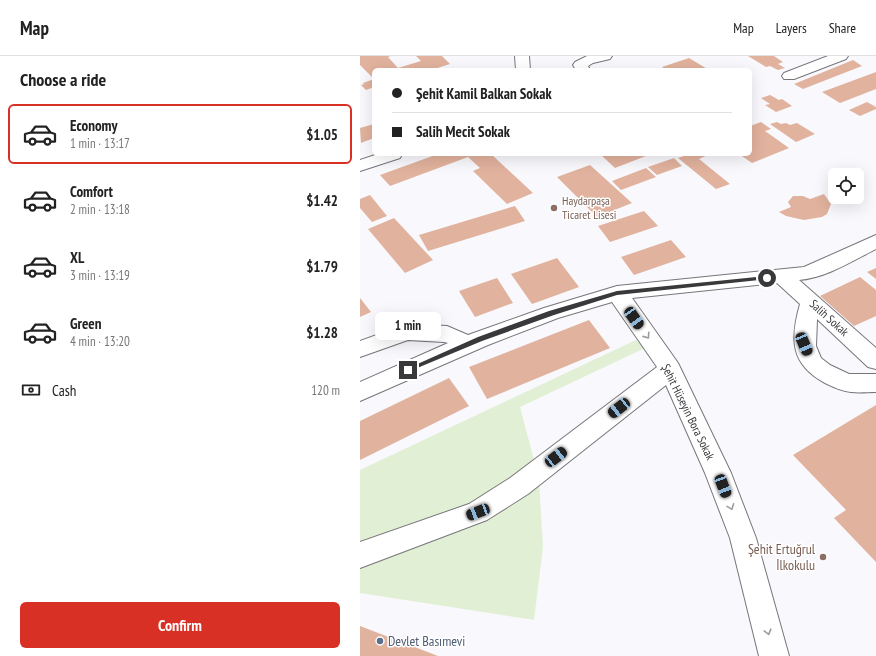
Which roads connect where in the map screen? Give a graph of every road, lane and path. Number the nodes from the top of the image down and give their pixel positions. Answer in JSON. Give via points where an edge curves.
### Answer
{"nodes":[{"id":1,"x":522,"y":56,"type":"edge"},
{"id":2,"x":605,"y":56,"type":"edge"},
{"id":3,"x":805,"y":56,"type":"edge"},
{"id":4,"x":841,"y":56,"type":"edge"},
{"id":5,"x":819,"y":64,"type":"junction"},
{"id":6,"x":523,"y":68,"type":"edge"},
{"id":7,"x":582,"y":68,"type":"edge"},
{"id":8,"x":789,"y":76,"type":"dead end"},
{"id":9,"x":388,"y":156,"type":"edge"},
{"id":10,"x":360,"y":166,"type":"edge"},
{"id":11,"x":876,"y":241,"type":"edge"},
{"id":12,"x":782,"y":276,"type":"junction"},
{"id":13,"x":617,"y":293,"type":"junction"},
{"id":14,"x":811,"y":302,"type":"junction"},
{"id":15,"x":468,"y":344,"type":"junction"},
{"id":16,"x":360,"y":349,"type":"edge"},
{"id":17,"x":876,"y":361,"type":"edge"},
{"id":18,"x":670,"y":369,"type":"junction"},
{"id":19,"x":876,"y":383,"type":"edge"},
{"id":20,"x":360,"y":392,"type":"edge"},
{"id":21,"x":360,"y":555,"type":"edge"},
{"id":22,"x":774,"y":656,"type":"edge"}],
"edges":[{"from":1,"to":6,"type":"street"},
{"from":2,"to":7,"type":"street","via":[[588,60],[580,65]]},
{"from":3,"to":5,"type":"street"},
{"from":4,"to":5,"type":"street"},
{"from":5,"to":8,"type":"street"},
{"from":9,"to":10,"type":"street"},
{"from":11,"to":12,"type":"street","via":[[807,273]]},
{"from":12,"to":13,"type":"street"},
{"from":12,"to":14,"type":"street","name":"Salih Sokak"},
{"from":13,"to":15,"type":"street","via":[[552,313]]},
{"from":13,"to":18,"type":"street","name":"Şehit Hüseyin Bora Sokak","one_way":true},
{"from":14,"to":17,"type":"street","name":"Salih Sokak"},
{"from":14,"to":19,"type":"street","via":[[804,324],[804,344],[812,362],[823,373],[848,383]]},
{"from":15,"to":16,"type":"street","via":[[447,334],[407,332]]},
{"from":15,"to":20,"type":"street"},
{"from":18,"to":21,"type":"street","via":[[519,486],[478,512]]},
{"from":18,"to":22,"type":"street","name":"Şehit Hüseyin Bora Sokak","one_way":true,"via":[[718,473],[743,538]]}]}
